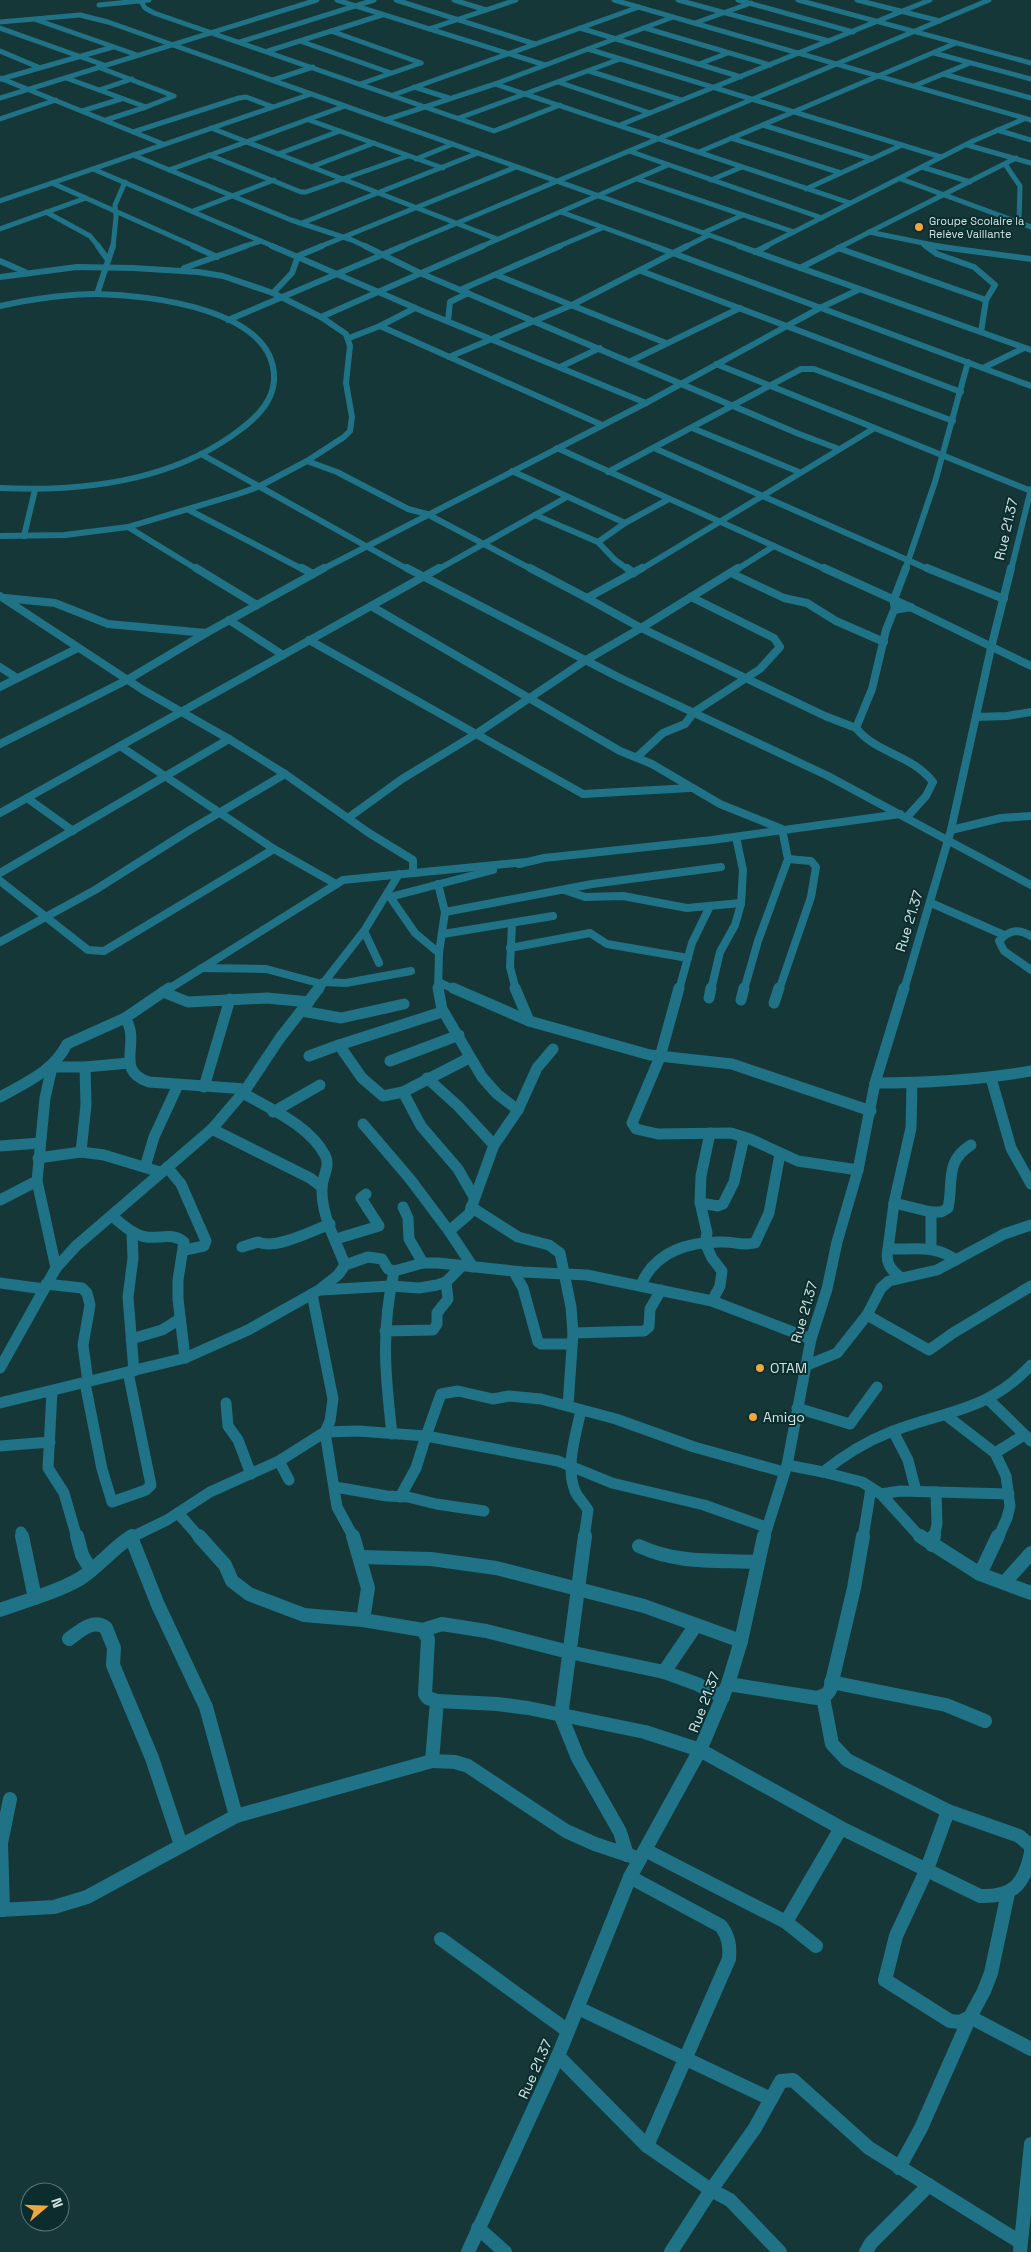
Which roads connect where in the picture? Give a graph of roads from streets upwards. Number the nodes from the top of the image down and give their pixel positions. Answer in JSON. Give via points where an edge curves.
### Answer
{"nodes":[{"id":1,"x":94,"y":0,"type":"edge"},
{"id":2,"x":149,"y":0,"type":"edge"},
{"id":3,"x":317,"y":0,"type":"edge"},
{"id":4,"x":337,"y":0,"type":"edge"},
{"id":5,"x":374,"y":0,"type":"edge"},
{"id":6,"x":396,"y":0,"type":"edge"},
{"id":7,"x":457,"y":0,"type":"edge"},
{"id":8,"x":516,"y":0,"type":"edge"},
{"id":9,"x":614,"y":0,"type":"edge"},
{"id":10,"x":678,"y":0,"type":"edge"},
{"id":11,"x":738,"y":0,"type":"edge"},
{"id":12,"x":758,"y":0,"type":"edge"},
{"id":13,"x":798,"y":0,"type":"edge"},
{"id":14,"x":857,"y":0,"type":"edge"},
{"id":15,"x":914,"y":0,"type":"edge"},
{"id":16,"x":930,"y":0,"type":"edge"},
{"id":17,"x":970,"y":0,"type":"edge"},
{"id":18,"x":989,"y":0,"type":"edge"},
{"id":19,"x":140,"y":1,"type":"edge"},
{"id":20,"x":924,"y":2,"type":"junction"},
{"id":21,"x":980,"y":2,"type":"edge"},
{"id":22,"x":749,"y":3,"type":"junction"},
{"id":23,"x":356,"y":6,"type":"junction"},
{"id":24,"x":639,"y":7,"type":"junction"},
{"id":25,"x":101,"y":10,"type":"junction"},
{"id":26,"x":486,"y":10,"type":"junction"},
{"id":27,"x":724,"y":12,"type":"junction"},
{"id":28,"x":904,"y":12,"type":"junction"},
{"id":29,"x":382,"y":15,"type":"junction"},
{"id":30,"x":674,"y":17,"type":"junction"},
{"id":31,"x":32,"y":19,"type":"junction"},
{"id":32,"x":458,"y":19,"type":"junction"},
{"id":33,"x":102,"y":20,"type":"junction"},
{"id":34,"x":940,"y":21,"type":"junction"},
{"id":35,"x":0,"y":22,"type":"edge"},
{"id":36,"x":878,"y":22,"type":"junction"},
{"id":37,"x":695,"y":24,"type":"junction"},
{"id":38,"x":0,"y":28,"type":"edge"},
{"id":39,"x":580,"y":28,"type":"junction"},
{"id":40,"x":645,"y":28,"type":"junction"},
{"id":41,"x":429,"y":29,"type":"junction"},
{"id":42,"x":331,"y":31,"type":"junction"},
{"id":43,"x":212,"y":32,"type":"junction"},
{"id":44,"x":853,"y":32,"type":"junction"},
{"id":45,"x":914,"y":32,"type":"junction"},
{"id":46,"x":11,"y":33,"type":"junction"},
{"id":47,"x":0,"y":34,"type":"edge"},
{"id":48,"x":617,"y":38,"type":"junction"},
{"id":49,"x":300,"y":41,"type":"junction"},
{"id":50,"x":829,"y":41,"type":"junction"},
{"id":51,"x":240,"y":42,"type":"junction"},
{"id":52,"x":99,"y":43,"type":"junction"},
{"id":53,"x":956,"y":43,"type":"junction"},
{"id":54,"x":171,"y":44,"type":"junction"},
{"id":55,"x":535,"y":44,"type":"junction"},
{"id":56,"x":113,"y":47,"type":"junction"},
{"id":57,"x":588,"y":49,"type":"junction"},
{"id":58,"x":97,"y":50,"type":"junction"},
{"id":59,"x":0,"y":51,"type":"edge"},
{"id":60,"x":268,"y":51,"type":"junction"},
{"id":61,"x":728,"y":52,"type":"junction"},
{"id":62,"x":508,"y":53,"type":"junction"},
{"id":63,"x":798,"y":53,"type":"junction"},
{"id":64,"x":934,"y":53,"type":"junction"},
{"id":65,"x":136,"y":55,"type":"junction"},
{"id":66,"x":76,"y":56,"type":"junction"},
{"id":67,"x":620,"y":59,"type":"junction"},
{"id":68,"x":1030,"y":62,"type":"edge"},
{"id":69,"x":54,"y":63,"type":"junction"},
{"id":70,"x":970,"y":63,"type":"junction"},
{"id":71,"x":699,"y":64,"type":"junction"},
{"id":72,"x":836,"y":64,"type":"junction"},
{"id":73,"x":104,"y":65,"type":"junction"},
{"id":74,"x":545,"y":65,"type":"junction"},
{"id":75,"x":770,"y":65,"type":"junction"},
{"id":76,"x":63,"y":66,"type":"dead end"},
{"id":77,"x":38,"y":67,"type":"junction"},
{"id":78,"x":98,"y":67,"type":"junction"},
{"id":79,"x":313,"y":67,"type":"junction"},
{"id":80,"x":72,"y":69,"type":"dead end"},
{"id":81,"x":1030,"y":69,"type":"edge"},
{"id":82,"x":589,"y":71,"type":"junction"},
{"id":83,"x":81,"y":73,"type":"junction"},
{"id":84,"x":391,"y":73,"type":"junction"},
{"id":85,"x":943,"y":74,"type":"junction"},
{"id":86,"x":741,"y":76,"type":"junction"},
{"id":87,"x":880,"y":77,"type":"junction"},
{"id":88,"x":1,"y":78,"type":"edge"},
{"id":89,"x":66,"y":78,"type":"junction"},
{"id":90,"x":132,"y":79,"type":"junction"},
{"id":91,"x":1031,"y":79,"type":"edge"},
{"id":92,"x":273,"y":80,"type":"junction"},
{"id":93,"x":558,"y":82,"type":"junction"},
{"id":94,"x":360,"y":84,"type":"junction"},
{"id":95,"x":495,"y":84,"type":"junction"},
{"id":96,"x":914,"y":86,"type":"junction"},
{"id":97,"x":414,"y":87,"type":"junction"},
{"id":98,"x":713,"y":88,"type":"junction"},
{"id":99,"x":29,"y":89,"type":"junction"},
{"id":100,"x":99,"y":90,"type":"junction"},
{"id":101,"x":311,"y":94,"type":"junction"},
{"id":102,"x":526,"y":94,"type":"junction"},
{"id":103,"x":393,"y":95,"type":"junction"},
{"id":104,"x":0,"y":98,"type":"edge"},
{"id":105,"x":449,"y":98,"type":"junction"},
{"id":106,"x":1031,"y":98,"type":"edge"},
{"id":107,"x":121,"y":99,"type":"junction"},
{"id":108,"x":56,"y":100,"type":"junction"},
{"id":109,"x":681,"y":100,"type":"junction"},
{"id":110,"x":752,"y":100,"type":"junction"},
{"id":111,"x":560,"y":105,"type":"junction"},
{"id":112,"x":346,"y":106,"type":"junction"},
{"id":113,"x":425,"y":106,"type":"junction"},
{"id":114,"x":146,"y":107,"type":"junction"},
{"id":115,"x":273,"y":107,"type":"junction"},
{"id":116,"x":82,"y":111,"type":"junction"},
{"id":117,"x":796,"y":112,"type":"junction"},
{"id":118,"x":650,"y":113,"type":"junction"},
{"id":119,"x":0,"y":118,"type":"edge"},
{"id":120,"x":459,"y":118,"type":"junction"},
{"id":121,"x":1024,"y":118,"type":"junction"},
{"id":122,"x":106,"y":120,"type":"junction"},
{"id":123,"x":309,"y":120,"type":"junction"},
{"id":124,"x":385,"y":120,"type":"junction"},
{"id":125,"x":1031,"y":120,"type":"edge"},
{"id":126,"x":620,"y":125,"type":"junction"},
{"id":127,"x":763,"y":125,"type":"junction"},
{"id":128,"x":211,"y":128,"type":"junction"},
{"id":129,"x":997,"y":130,"type":"junction"},
{"id":130,"x":340,"y":131,"type":"junction"},
{"id":131,"x":133,"y":132,"type":"junction"},
{"id":132,"x":660,"y":138,"type":"junction"},
{"id":133,"x":732,"y":138,"type":"junction"},
{"id":134,"x":1031,"y":140,"type":"edge"},
{"id":135,"x":247,"y":142,"type":"junction"},
{"id":136,"x":374,"y":143,"type":"junction"},
{"id":137,"x":163,"y":144,"type":"junction"},
{"id":138,"x":453,"y":144,"type":"junction"},
{"id":139,"x":902,"y":145,"type":"junction"},
{"id":140,"x":967,"y":145,"type":"junction"},
{"id":141,"x":629,"y":152,"type":"junction"},
{"id":142,"x":699,"y":152,"type":"junction"},
{"id":143,"x":478,"y":153,"type":"junction"},
{"id":144,"x":278,"y":154,"type":"junction"},
{"id":145,"x":133,"y":155,"type":"junction"},
{"id":146,"x":209,"y":155,"type":"junction"},
{"id":147,"x":408,"y":156,"type":"junction"},
{"id":148,"x":940,"y":157,"type":"junction"},
{"id":149,"x":1016,"y":158,"type":"junction"},
{"id":150,"x":416,"y":159,"type":"junction"},
{"id":151,"x":872,"y":159,"type":"junction"},
{"id":152,"x":1031,"y":163,"type":"edge"},
{"id":153,"x":1005,"y":164,"type":"junction"},
{"id":154,"x":668,"y":165,"type":"junction"},
{"id":155,"x":311,"y":167,"type":"junction"},
{"id":156,"x":516,"y":167,"type":"junction"},
{"id":157,"x":742,"y":167,"type":"junction"},
{"id":158,"x":922,"y":167,"type":"junction"},
{"id":159,"x":93,"y":168,"type":"junction"},
{"id":160,"x":443,"y":168,"type":"junction"},
{"id":161,"x":169,"y":170,"type":"junction"},
{"id":162,"x":841,"y":173,"type":"junction"},
{"id":163,"x":343,"y":179,"type":"junction"},
{"id":164,"x":637,"y":179,"type":"junction"},
{"id":165,"x":902,"y":179,"type":"junction"},
{"id":166,"x":274,"y":180,"type":"junction"},
{"id":167,"x":711,"y":180,"type":"junction"},
{"id":168,"x":125,"y":182,"type":"junction"},
{"id":169,"x":558,"y":182,"type":"junction"},
{"id":170,"x":970,"y":182,"type":"junction"},
{"id":171,"x":52,"y":183,"type":"junction"},
{"id":172,"x":806,"y":189,"type":"junction"},
{"id":173,"x":380,"y":193,"type":"junction"},
{"id":174,"x":946,"y":194,"type":"junction"},
{"id":175,"x":233,"y":196,"type":"junction"},
{"id":176,"x":598,"y":196,"type":"junction"},
{"id":177,"x":2,"y":198,"type":"edge"},
{"id":178,"x":86,"y":198,"type":"junction"},
{"id":179,"x":850,"y":204,"type":"junction"},
{"id":180,"x":416,"y":208,"type":"junction"},
{"id":181,"x":114,"y":210,"type":"junction"},
{"id":182,"x":193,"y":211,"type":"junction"},
{"id":183,"x":46,"y":212,"type":"junction"},
{"id":184,"x":561,"y":212,"type":"junction"},
{"id":185,"x":743,"y":216,"type":"junction"},
{"id":186,"x":822,"y":218,"type":"junction"},
{"id":187,"x":302,"y":223,"type":"junction"},
{"id":188,"x":1019,"y":223,"type":"junction"},
{"id":189,"x":458,"y":224,"type":"junction"},
{"id":190,"x":1031,"y":227,"type":"edge"},
{"id":191,"x":602,"y":228,"type":"junction"},
{"id":192,"x":0,"y":230,"type":"edge"},
{"id":193,"x":794,"y":232,"type":"junction"},
{"id":194,"x":869,"y":232,"type":"junction"},
{"id":195,"x":706,"y":234,"type":"junction"},
{"id":196,"x":344,"y":237,"type":"junction"},
{"id":197,"x":497,"y":239,"type":"junction"},
{"id":198,"x":261,"y":241,"type":"junction"},
{"id":199,"x":924,"y":244,"type":"junction"},
{"id":200,"x":838,"y":248,"type":"junction"},
{"id":201,"x":755,"y":252,"type":"junction"},
{"id":202,"x":672,"y":254,"type":"junction"},
{"id":203,"x":383,"y":255,"type":"junction"},
{"id":204,"x":217,"y":256,"type":"junction"},
{"id":205,"x":298,"y":256,"type":"junction"},
{"id":206,"x":1031,"y":259,"type":"edge"},
{"id":207,"x":0,"y":261,"type":"edge"},
{"id":208,"x":107,"y":263,"type":"junction"},
{"id":209,"x":800,"y":268,"type":"junction"},
{"id":210,"x":178,"y":270,"type":"junction"},
{"id":211,"x":25,"y":272,"type":"junction"},
{"id":212,"x":641,"y":272,"type":"junction"},
{"id":213,"x":420,"y":273,"type":"junction"},
{"id":214,"x":338,"y":274,"type":"junction"},
{"id":215,"x":496,"y":275,"type":"junction"},
{"id":216,"x":0,"y":277,"type":"edge"},
{"id":217,"x":460,"y":290,"type":"junction"},
{"id":218,"x":858,"y":290,"type":"junction"},
{"id":219,"x":378,"y":291,"type":"junction"},
{"id":220,"x":273,"y":293,"type":"junction"},
{"id":221,"x":468,"y":293,"type":"junction"},
{"id":222,"x":97,"y":294,"type":"junction"},
{"id":223,"x":280,"y":298,"type":"junction"},
{"id":224,"x":986,"y":300,"type":"junction"},
{"id":225,"x":572,"y":305,"type":"junction"},
{"id":226,"x":0,"y":306,"type":"edge"},
{"id":227,"x":415,"y":308,"type":"junction"},
{"id":228,"x":740,"y":308,"type":"junction"},
{"id":229,"x":820,"y":308,"type":"junction"},
{"id":230,"x":321,"y":317,"type":"junction"},
{"id":231,"x":228,"y":320,"type":"junction"},
{"id":232,"x":448,"y":321,"type":"junction"},
{"id":233,"x":534,"y":321,"type":"junction"},
{"id":234,"x":380,"y":326,"type":"junction"},
{"id":235,"x":788,"y":326,"type":"junction"},
{"id":236,"x":981,"y":332,"type":"junction"},
{"id":237,"x":349,"y":338,"type":"junction"},
{"id":238,"x":491,"y":339,"type":"junction"},
{"id":239,"x":666,"y":343,"type":"junction"},
{"id":240,"x":600,"y":348,"type":"junction"},
{"id":241,"x":1028,"y":349,"type":"edge"},
{"id":242,"x":449,"y":357,"type":"junction"},
{"id":243,"x":631,"y":361,"type":"junction"},
{"id":244,"x":968,"y":362,"type":"junction"},
{"id":245,"x":716,"y":364,"type":"junction"},
{"id":246,"x":560,"y":368,"type":"junction"},
{"id":247,"x":983,"y":368,"type":"junction"},
{"id":248,"x":682,"y":384,"type":"junction"},
{"id":249,"x":771,"y":386,"type":"junction"},
{"id":250,"x":1031,"y":386,"type":"edge"},
{"id":251,"x":960,"y":392,"type":"junction"},
{"id":252,"x":646,"y":404,"type":"junction"},
{"id":253,"x":734,"y":406,"type":"junction"},
{"id":254,"x":953,"y":421,"type":"junction"},
{"id":255,"x":602,"y":425,"type":"junction"},
{"id":256,"x":692,"y":428,"type":"junction"},
{"id":257,"x":872,"y":429,"type":"junction"},
{"id":258,"x":557,"y":448,"type":"junction"},
{"id":259,"x":654,"y":448,"type":"junction"},
{"id":260,"x":839,"y":449,"type":"junction"},
{"id":261,"x":201,"y":454,"type":"junction"},
{"id":262,"x":944,"y":456,"type":"junction"},
{"id":263,"x":307,"y":461,"type":"junction"},
{"id":264,"x":512,"y":471,"type":"junction"},
{"id":265,"x":608,"y":472,"type":"junction"},
{"id":266,"x":800,"y":472,"type":"junction"},
{"id":267,"x":258,"y":487,"type":"junction"},
{"id":268,"x":0,"y":488,"type":"edge"},
{"id":269,"x":35,"y":490,"type":"junction"},
{"id":270,"x":1031,"y":490,"type":"edge"},
{"id":271,"x":761,"y":495,"type":"junction"},
{"id":272,"x":566,"y":497,"type":"junction"},
{"id":273,"x":667,"y":500,"type":"junction"},
{"id":274,"x":189,"y":510,"type":"junction"},
{"id":275,"x":427,"y":514,"type":"junction"},
{"id":276,"x":535,"y":515,"type":"junction"},
{"id":277,"x":717,"y":521,"type":"junction"},
{"id":278,"x":625,"y":523,"type":"junction"},
{"id":279,"x":128,"y":527,"type":"junction"},
{"id":280,"x":1027,"y":530,"type":"edge"},
{"id":281,"x":0,"y":536,"type":"edge"},
{"id":282,"x":24,"y":536,"type":"junction"},
{"id":283,"x":598,"y":542,"type":"junction"},
{"id":284,"x":484,"y":543,"type":"junction"},
{"id":285,"x":366,"y":545,"type":"junction"},
{"id":286,"x":774,"y":546,"type":"junction"},
{"id":287,"x":910,"y":561,"type":"junction"},
{"id":288,"x":731,"y":572,"type":"junction"},
{"id":289,"x":634,"y":573,"type":"junction"},
{"id":290,"x":313,"y":574,"type":"junction"},
{"id":291,"x":424,"y":576,"type":"junction"},
{"id":292,"x":1,"y":597,"type":"edge"},
{"id":293,"x":692,"y":597,"type":"junction"},
{"id":294,"x":587,"y":598,"type":"junction"},
{"id":295,"x":1004,"y":599,"type":"junction"},
{"id":296,"x":894,"y":600,"type":"junction"},
{"id":297,"x":257,"y":605,"type":"junction"},
{"id":298,"x":371,"y":606,"type":"junction"},
{"id":299,"x":910,"y":607,"type":"junction"},
{"id":300,"x":894,"y":610,"type":"junction"},
{"id":301,"x":228,"y":620,"type":"junction"},
{"id":302,"x":642,"y":628,"type":"junction"},
{"id":303,"x":206,"y":633,"type":"junction"},
{"id":304,"x":309,"y":640,"type":"junction"},
{"id":305,"x":884,"y":642,"type":"junction"},
{"id":306,"x":78,"y":648,"type":"junction"},
{"id":307,"x":991,"y":648,"type":"junction"},
{"id":308,"x":283,"y":654,"type":"junction"},
{"id":309,"x":586,"y":660,"type":"junction"},
{"id":310,"x":1031,"y":666,"type":"edge"},
{"id":311,"x":0,"y":667,"type":"edge"},
{"id":312,"x":17,"y":678,"type":"junction"},
{"id":313,"x":745,"y":678,"type":"junction"},
{"id":314,"x":127,"y":680,"type":"junction"},
{"id":315,"x":0,"y":687,"type":"edge"},
{"id":316,"x":531,"y":697,"type":"junction"},
{"id":317,"x":182,"y":712,"type":"junction"},
{"id":318,"x":694,"y":712,"type":"junction"},
{"id":319,"x":1031,"y":712,"type":"edge"},
{"id":320,"x":976,"y":717,"type":"junction"},
{"id":321,"x":856,"y":728,"type":"junction"},
{"id":322,"x":476,"y":734,"type":"junction"},
{"id":323,"x":229,"y":738,"type":"junction"},
{"id":324,"x":0,"y":744,"type":"edge"},
{"id":325,"x":120,"y":746,"type":"junction"},
{"id":326,"x":637,"y":757,"type":"junction"},
{"id":327,"x":285,"y":774,"type":"junction"},
{"id":328,"x":164,"y":777,"type":"junction"},
{"id":329,"x":690,"y":788,"type":"junction"},
{"id":330,"x":27,"y":798,"type":"junction"},
{"id":331,"x":0,"y":813,"type":"edge"},
{"id":332,"x":220,"y":813,"type":"junction"},
{"id":333,"x":904,"y":815,"type":"junction"},
{"id":334,"x":1031,"y":816,"type":"edge"},
{"id":335,"x":348,"y":818,"type":"junction"},
{"id":336,"x":782,"y":829,"type":"junction"},
{"id":337,"x":73,"y":830,"type":"junction"},
{"id":338,"x":950,"y":835,"type":"junction"},
{"id":339,"x":736,"y":837,"type":"junction"},
{"id":340,"x":274,"y":849,"type":"junction"},
{"id":341,"x":788,"y":859,"type":"junction"},
{"id":342,"x":526,"y":862,"type":"junction"},
{"id":343,"x":721,"y":867,"type":"dead end"},
{"id":344,"x":413,"y":872,"type":"junction"},
{"id":345,"x":0,"y":873,"type":"edge"},
{"id":346,"x":399,"y":874,"type":"junction"},
{"id":347,"x":0,"y":881,"type":"edge"},
{"id":348,"x":336,"y":884,"type":"junction"},
{"id":349,"x":438,"y":884,"type":"junction"},
{"id":350,"x":1031,"y":885,"type":"edge"},
{"id":351,"x":564,"y":890,"type":"junction"},
{"id":352,"x":389,"y":895,"type":"junction"},
{"id":353,"x":741,"y":903,"type":"junction"},
{"id":354,"x":931,"y":903,"type":"junction"},
{"id":355,"x":710,"y":906,"type":"junction"},
{"id":356,"x":445,"y":912,"type":"junction"},
{"id":357,"x":553,"y":916,"type":"dead end"},
{"id":358,"x":46,"y":918,"type":"junction"},
{"id":359,"x":512,"y":924,"type":"junction"},
{"id":360,"x":364,"y":931,"type":"junction"},
{"id":361,"x":443,"y":934,"type":"junction"},
{"id":362,"x":1004,"y":935,"type":"junction"},
{"id":363,"x":1031,"y":936,"type":"edge"},
{"id":364,"x":0,"y":942,"type":"edge"},
{"id":365,"x":510,"y":948,"type":"junction"},
{"id":366,"x":438,"y":953,"type":"junction"},
{"id":367,"x":688,"y":958,"type":"junction"},
{"id":368,"x":379,"y":962,"type":"dead end"},
{"id":369,"x":202,"y":968,"type":"junction"},
{"id":370,"x":1031,"y":970,"type":"edge"},
{"id":371,"x":411,"y":971,"type":"dead end"},
{"id":372,"x":439,"y":982,"type":"junction"},
{"id":373,"x":323,"y":983,"type":"junction"},
{"id":374,"x":164,"y":992,"type":"junction"},
{"id":375,"x":709,"y":998,"type":"dead end"},
{"id":376,"x":230,"y":999,"type":"junction"},
{"id":377,"x":741,"y":1000,"type":"dead end"},
{"id":378,"x":309,"y":1002,"type":"junction"},
{"id":379,"x":774,"y":1003,"type":"dead end"},
{"id":380,"x":404,"y":1004,"type":"dead end"},
{"id":381,"x":302,"y":1011,"type":"junction"},
{"id":382,"x":442,"y":1012,"type":"junction"},
{"id":383,"x":125,"y":1018,"type":"junction"},
{"id":384,"x":529,"y":1021,"type":"junction"},
{"id":385,"x":459,"y":1035,"type":"junction"},
{"id":386,"x":338,"y":1045,"type":"junction"},
{"id":387,"x":553,"y":1049,"type":"dead end"},
{"id":388,"x":309,"y":1056,"type":"dead end"},
{"id":389,"x":660,"y":1056,"type":"junction"},
{"id":390,"x":469,"y":1058,"type":"junction"},
{"id":391,"x":390,"y":1061,"type":"dead end"},
{"id":392,"x":129,"y":1063,"type":"junction"},
{"id":393,"x":50,"y":1067,"type":"junction"},
{"id":394,"x":85,"y":1067,"type":"junction"},
{"id":395,"x":1031,"y":1071,"type":"edge"},
{"id":396,"x":426,"y":1078,"type":"junction"},
{"id":397,"x":991,"y":1078,"type":"junction"},
{"id":398,"x":875,"y":1083,"type":"junction"},
{"id":399,"x":912,"y":1084,"type":"junction"},
{"id":400,"x":178,"y":1085,"type":"junction"},
{"id":401,"x":320,"y":1085,"type":"dead end"},
{"id":402,"x":204,"y":1087,"type":"junction"},
{"id":403,"x":244,"y":1091,"type":"junction"},
{"id":404,"x":403,"y":1092,"type":"junction"},
{"id":405,"x":0,"y":1097,"type":"edge"},
{"id":406,"x":518,"y":1110,"type":"junction"},
{"id":407,"x":871,"y":1111,"type":"junction"},
{"id":408,"x":273,"y":1112,"type":"junction"},
{"id":409,"x":363,"y":1124,"type":"dead end"},
{"id":410,"x":212,"y":1129,"type":"junction"},
{"id":411,"x":710,"y":1133,"type":"junction"},
{"id":412,"x":744,"y":1137,"type":"junction"},
{"id":413,"x":40,"y":1143,"type":"junction"},
{"id":414,"x":494,"y":1145,"type":"junction"},
{"id":415,"x":971,"y":1145,"type":"dead end"},
{"id":416,"x":0,"y":1146,"type":"edge"},
{"id":417,"x":81,"y":1152,"type":"junction"},
{"id":418,"x":780,"y":1154,"type":"junction"},
{"id":419,"x":38,"y":1158,"type":"junction"},
{"id":420,"x":145,"y":1167,"type":"junction"},
{"id":421,"x":164,"y":1169,"type":"junction"},
{"id":422,"x":858,"y":1170,"type":"junction"},
{"id":423,"x":36,"y":1181,"type":"junction"},
{"id":424,"x":1031,"y":1184,"type":"edge"},
{"id":425,"x":322,"y":1187,"type":"junction"},
{"id":426,"x":366,"y":1194,"type":"dead end"},
{"id":427,"x":0,"y":1200,"type":"edge"},
{"id":428,"x":473,"y":1202,"type":"junction"},
{"id":429,"x":700,"y":1203,"type":"junction"},
{"id":430,"x":894,"y":1203,"type":"junction"},
{"id":431,"x":402,"y":1207,"type":"dead end"},
{"id":432,"x":931,"y":1212,"type":"junction"},
{"id":433,"x":112,"y":1216,"type":"junction"},
{"id":434,"x":330,"y":1224,"type":"junction"},
{"id":435,"x":1031,"y":1225,"type":"edge"},
{"id":436,"x":449,"y":1231,"type":"junction"},
{"id":437,"x":132,"y":1232,"type":"junction"},
{"id":438,"x":336,"y":1239,"type":"junction"},
{"id":439,"x":706,"y":1243,"type":"junction"},
{"id":440,"x":242,"y":1247,"type":"dead end"},
{"id":441,"x":931,"y":1248,"type":"junction"},
{"id":442,"x":888,"y":1249,"type":"junction"},
{"id":443,"x":185,"y":1250,"type":"junction"},
{"id":444,"x":956,"y":1260,"type":"junction"},
{"id":445,"x":423,"y":1264,"type":"junction"},
{"id":446,"x":345,"y":1265,"type":"junction"},
{"id":447,"x":467,"y":1266,"type":"junction"},
{"id":448,"x":56,"y":1268,"type":"junction"},
{"id":449,"x":394,"y":1271,"type":"junction"},
{"id":450,"x":514,"y":1272,"type":"junction"},
{"id":451,"x":562,"y":1273,"type":"junction"},
{"id":452,"x":900,"y":1277,"type":"junction"},
{"id":453,"x":446,"y":1282,"type":"junction"},
{"id":454,"x":0,"y":1283,"type":"edge"},
{"id":455,"x":641,"y":1285,"type":"junction"},
{"id":456,"x":391,"y":1286,"type":"junction"},
{"id":457,"x":1031,"y":1286,"type":"edge"},
{"id":458,"x":45,"y":1287,"type":"junction"},
{"id":459,"x":661,"y":1290,"type":"junction"},
{"id":460,"x":316,"y":1292,"type":"junction"},
{"id":461,"x":712,"y":1301,"type":"junction"},
{"id":462,"x":867,"y":1315,"type":"junction"},
{"id":463,"x":180,"y":1319,"type":"junction"},
{"id":464,"x":384,"y":1332,"type":"junction"},
{"id":465,"x":573,"y":1338,"type":"junction"},
{"id":466,"x":131,"y":1339,"type":"junction"},
{"id":467,"x":810,"y":1339,"type":"junction"},
{"id":468,"x":185,"y":1358,"type":"junction"},
{"id":469,"x":805,"y":1366,"type":"junction"},
{"id":470,"x":0,"y":1368,"type":"edge"},
{"id":471,"x":1030,"y":1368,"type":"edge"},
{"id":472,"x":131,"y":1372,"type":"junction"},
{"id":473,"x":87,"y":1382,"type":"junction"},
{"id":474,"x":877,"y":1387,"type":"dead end"},
{"id":475,"x":52,"y":1391,"type":"junction"},
{"id":476,"x":989,"y":1400,"type":"junction"},
{"id":477,"x":0,"y":1403,"type":"edge"},
{"id":478,"x":226,"y":1403,"type":"dead end"},
{"id":479,"x":568,"y":1406,"type":"junction"},
{"id":480,"x":797,"y":1408,"type":"junction"},
{"id":481,"x":581,"y":1410,"type":"junction"},
{"id":482,"x":946,"y":1416,"type":"junction"},
{"id":483,"x":893,"y":1431,"type":"junction"},
{"id":484,"x":325,"y":1432,"type":"junction"},
{"id":485,"x":392,"y":1434,"type":"junction"},
{"id":486,"x":426,"y":1436,"type":"junction"},
{"id":487,"x":1027,"y":1438,"type":"edge"},
{"id":488,"x":50,"y":1442,"type":"junction"},
{"id":489,"x":0,"y":1446,"type":"edge"},
{"id":490,"x":995,"y":1453,"type":"junction"},
{"id":491,"x":279,"y":1462,"type":"junction"},
{"id":492,"x":572,"y":1468,"type":"junction"},
{"id":493,"x":785,"y":1469,"type":"junction"},
{"id":494,"x":823,"y":1472,"type":"junction"},
{"id":495,"x":251,"y":1474,"type":"junction"},
{"id":496,"x":289,"y":1480,"type":"dead end"},
{"id":497,"x":335,"y":1487,"type":"junction"},
{"id":498,"x":876,"y":1491,"type":"junction"},
{"id":499,"x":916,"y":1491,"type":"junction"},
{"id":500,"x":936,"y":1492,"type":"junction"},
{"id":501,"x":1009,"y":1494,"type":"junction"},
{"id":502,"x":400,"y":1497,"type":"junction"},
{"id":503,"x":484,"y":1511,"type":"dead end"},
{"id":504,"x":178,"y":1512,"type":"junction"},
{"id":505,"x":766,"y":1527,"type":"junction"},
{"id":506,"x":21,"y":1532,"type":"dead end"},
{"id":507,"x":131,"y":1537,"type":"junction"},
{"id":508,"x":932,"y":1545,"type":"junction"},
{"id":509,"x":639,"y":1546,"type":"dead end"},
{"id":510,"x":1031,"y":1553,"type":"edge"},
{"id":511,"x":361,"y":1557,"type":"junction"},
{"id":512,"x":757,"y":1562,"type":"junction"},
{"id":513,"x":91,"y":1570,"type":"junction"},
{"id":514,"x":980,"y":1574,"type":"junction"},
{"id":515,"x":1005,"y":1582,"type":"junction"},
{"id":516,"x":577,"y":1590,"type":"junction"},
{"id":517,"x":1031,"y":1593,"type":"edge"},
{"id":518,"x":35,"y":1598,"type":"junction"},
{"id":519,"x":0,"y":1610,"type":"edge"},
{"id":520,"x":363,"y":1620,"type":"junction"},
{"id":521,"x":696,"y":1625,"type":"junction"},
{"id":522,"x":422,"y":1630,"type":"junction"},
{"id":523,"x":70,"y":1639,"type":"dead end"},
{"id":524,"x":741,"y":1640,"type":"junction"},
{"id":525,"x":569,"y":1652,"type":"junction"},
{"id":526,"x":664,"y":1672,"type":"junction"},
{"id":527,"x":831,"y":1682,"type":"junction"},
{"id":528,"x":728,"y":1684,"type":"junction"},
{"id":529,"x":723,"y":1697,"type":"junction"},
{"id":530,"x":822,"y":1697,"type":"junction"},
{"id":531,"x":437,"y":1701,"type":"junction"},
{"id":532,"x":562,"y":1716,"type":"junction"},
{"id":533,"x":985,"y":1721,"type":"dead end"},
{"id":534,"x":700,"y":1750,"type":"junction"},
{"id":535,"x":432,"y":1761,"type":"junction"},
{"id":536,"x":10,"y":1799,"type":"dead end"},
{"id":537,"x":948,"y":1811,"type":"junction"},
{"id":538,"x":236,"y":1816,"type":"junction"},
{"id":539,"x":842,"y":1828,"type":"junction"},
{"id":540,"x":181,"y":1845,"type":"junction"},
{"id":541,"x":637,"y":1854,"type":"junction"},
{"id":542,"x":1030,"y":1860,"type":"edge"},
{"id":543,"x":927,"y":1869,"type":"junction"},
{"id":544,"x":630,"y":1877,"type":"junction"},
{"id":545,"x":1008,"y":1893,"type":"junction"},
{"id":546,"x":1,"y":1910,"type":"edge"},
{"id":547,"x":786,"y":1922,"type":"junction"},
{"id":548,"x":441,"y":1938,"type":"dead end"},
{"id":549,"x":816,"y":1946,"type":"dead end"},
{"id":550,"x":578,"y":2008,"type":"junction"},
{"id":551,"x":970,"y":2017,"type":"junction"},
{"id":552,"x":568,"y":2031,"type":"junction"},
{"id":553,"x":1031,"y":2049,"type":"edge"},
{"id":554,"x":558,"y":2056,"type":"junction"},
{"id":555,"x":683,"y":2058,"type":"junction"},
{"id":556,"x":771,"y":2098,"type":"junction"},
{"id":557,"x":1031,"y":2144,"type":"edge"},
{"id":558,"x":647,"y":2146,"type":"junction"},
{"id":559,"x":898,"y":2168,"type":"junction"},
{"id":560,"x":1029,"y":2171,"type":"edge"},
{"id":561,"x":929,"y":2185,"type":"junction"},
{"id":562,"x":711,"y":2190,"type":"junction"},
{"id":563,"x":478,"y":2228,"type":"junction"},
{"id":564,"x":1020,"y":2247,"type":"edge"},
{"id":565,"x":468,"y":2252,"type":"edge"},
{"id":566,"x":505,"y":2252,"type":"edge"},
{"id":567,"x":671,"y":2252,"type":"edge"},
{"id":568,"x":780,"y":2252,"type":"edge"},
{"id":569,"x":866,"y":2252,"type":"edge"}],
"edges":[{"from":1,"to":25,"type":"street"},
{"from":2,"to":19,"type":"street"},
{"from":3,"to":43,"type":"street"},
{"from":4,"to":23,"type":"street"},
{"from":5,"to":23,"type":"street"},
{"from":6,"to":32,"type":"street"},
{"from":7,"to":26,"type":"street"},
{"from":8,"to":26,"type":"street"},
{"from":9,"to":24,"type":"street"},
{"from":10,"to":27,"type":"street"},
{"from":11,"to":22,"type":"street"},
{"from":12,"to":22,"type":"street"},
{"from":13,"to":36,"type":"street"},
{"from":14,"to":28,"type":"street"},
{"from":15,"to":20,"type":"street"},
{"from":16,"to":20,"type":"street"},
{"from":17,"to":21,"type":"street"},
{"from":18,"to":21,"type":"street"},
{"from":19,"to":25,"type":"street"},
{"from":19,"to":43,"type":"street","via":[[154,13]]},
{"from":20,"to":28,"type":"street"},
{"from":21,"to":34,"type":"street"},
{"from":22,"to":27,"type":"street"},
{"from":22,"to":44,"type":"street"},
{"from":23,"to":29,"type":"street"},
{"from":23,"to":51,"type":"street"},
{"from":24,"to":30,"type":"street"},
{"from":24,"to":39,"type":"street"},
{"from":25,"to":33,"type":"street"},
{"from":26,"to":32,"type":"street"},
{"from":27,"to":37,"type":"street"},
{"from":27,"to":50,"type":"street"},
{"from":28,"to":34,"type":"street"},
{"from":28,"to":36,"type":"street"},
{"from":29,"to":41,"type":"street"},
{"from":29,"to":42,"type":"street"},
{"from":30,"to":37,"type":"street"},
{"from":30,"to":40,"type":"street"},
{"from":31,"to":33,"type":"street","via":[[80,15]]},
{"from":31,"to":35,"type":"street"},
{"from":31,"to":52,"type":"street"},
{"from":32,"to":41,"type":"street"},
{"from":32,"to":55,"type":"street"},
{"from":33,"to":54,"type":"street"},
{"from":34,"to":45,"type":"street"},
{"from":36,"to":44,"type":"street"},
{"from":36,"to":45,"type":"street"},
{"from":37,"to":63,"type":"street"},
{"from":38,"to":46,"type":"street"},
{"from":39,"to":48,"type":"street"},
{"from":39,"to":55,"type":"street"},
{"from":40,"to":48,"type":"street"},
{"from":40,"to":61,"type":"street"},
{"from":41,"to":62,"type":"street"},
{"from":42,"to":49,"type":"street"},
{"from":42,"to":84,"type":"street","via":[[422,63]]},
{"from":43,"to":51,"type":"street"},
{"from":43,"to":54,"type":"street"},
{"from":44,"to":50,"type":"street"},
{"from":45,"to":53,"type":"street"},
{"from":45,"to":72,"type":"street"},
{"from":46,"to":47,"type":"street"},
{"from":46,"to":66,"type":"street"},
{"from":48,"to":57,"type":"street"},
{"from":48,"to":71,"type":"street"},
{"from":49,"to":60,"type":"street"},
{"from":49,"to":84,"type":"street"},
{"from":50,"to":63,"type":"street"},
{"from":51,"to":60,"type":"street"},
{"from":52,"to":56,"type":"street"},
{"from":52,"to":58,"type":"street"},
{"from":53,"to":64,"type":"street"},
{"from":53,"to":68,"type":"street"},
{"from":54,"to":65,"type":"street"},
{"from":54,"to":92,"type":"street"},
{"from":55,"to":62,"type":"street"},
{"from":56,"to":58,"type":"street"},
{"from":56,"to":65,"type":"street"},
{"from":57,"to":67,"type":"street"},
{"from":57,"to":74,"type":"street"},
{"from":58,"to":66,"type":"street"},
{"from":59,"to":77,"type":"street"},
{"from":60,"to":79,"type":"street"},
{"from":61,"to":71,"type":"street"},
{"from":61,"to":75,"type":"street"},
{"from":62,"to":74,"type":"street"},
{"from":62,"to":97,"type":"street"},
{"from":63,"to":72,"type":"street"},
{"from":63,"to":75,"type":"street"},
{"from":64,"to":70,"type":"street"},
{"from":64,"to":87,"type":"street"},
{"from":65,"to":73,"type":"street"},
{"from":66,"to":69,"type":"street"},
{"from":66,"to":73,"type":"street"},
{"from":67,"to":82,"type":"street"},
{"from":67,"to":98,"type":"street"},
{"from":68,"to":81,"type":"street"},
{"from":69,"to":76,"type":"street"},
{"from":69,"to":77,"type":"street"},
{"from":70,"to":85,"type":"street"},
{"from":70,"to":91,"type":"street"},
{"from":71,"to":86,"type":"street"},
{"from":72,"to":87,"type":"street"},
{"from":72,"to":110,"type":"street"},
{"from":73,"to":78,"type":"street"},
{"from":74,"to":95,"type":"street"},
{"from":75,"to":86,"type":"street"},
{"from":77,"to":88,"type":"street"},
{"from":78,"to":83,"type":"street"},
{"from":78,"to":90,"type":"street"},
{"from":79,"to":92,"type":"street"},
{"from":79,"to":94,"type":"street"},
{"from":80,"to":83,"type":"street"},
{"from":82,"to":93,"type":"street"},
{"from":82,"to":109,"type":"street"},
{"from":83,"to":89,"type":"street"},
{"from":84,"to":94,"type":"street"},
{"from":85,"to":96,"type":"street"},
{"from":85,"to":106,"type":"street"},
{"from":86,"to":98,"type":"street"},
{"from":87,"to":96,"type":"street"},
{"from":87,"to":117,"type":"street"},
{"from":88,"to":99,"type":"street"},
{"from":89,"to":99,"type":"street"},
{"from":89,"to":100,"type":"street"},
{"from":90,"to":100,"type":"street"},
{"from":90,"to":114,"type":"street","via":[[174,96]]},
{"from":92,"to":101,"type":"street"},
{"from":93,"to":102,"type":"street"},
{"from":93,"to":118,"type":"street"},
{"from":94,"to":103,"type":"street"},
{"from":95,"to":102,"type":"street"},
{"from":95,"to":105,"type":"street"},
{"from":96,"to":121,"type":"street"},
{"from":97,"to":103,"type":"street"},
{"from":97,"to":105,"type":"street"},
{"from":98,"to":109,"type":"street"},
{"from":98,"to":110,"type":"street"},
{"from":99,"to":104,"type":"street"},
{"from":99,"to":108,"type":"street"},
{"from":100,"to":107,"type":"street"},
{"from":101,"to":112,"type":"street"},
{"from":101,"to":115,"type":"street"},
{"from":102,"to":111,"type":"street"},
{"from":102,"to":120,"type":"street"},
{"from":103,"to":113,"type":"street"},
{"from":105,"to":113,"type":"street"},
{"from":107,"to":114,"type":"street"},
{"from":107,"to":116,"type":"street"},
{"from":108,"to":116,"type":"street"},
{"from":108,"to":119,"type":"street"},
{"from":109,"to":118,"type":"street"},
{"from":110,"to":117,"type":"street"},
{"from":110,"to":132,"type":"street"},
{"from":111,"to":120,"type":"street","via":[[494,131]]},
{"from":111,"to":126,"type":"street"},
{"from":112,"to":123,"type":"street"},
{"from":112,"to":124,"type":"street"},
{"from":113,"to":120,"type":"street"},
{"from":113,"to":124,"type":"street"},
{"from":114,"to":122,"type":"street"},
{"from":115,"to":128,"type":"street"},
{"from":115,"to":131,"type":"street","via":[[246,97],[239,98]]},
{"from":116,"to":122,"type":"street"},
{"from":117,"to":127,"type":"street"},
{"from":117,"to":139,"type":"street"},
{"from":118,"to":126,"type":"street"},
{"from":121,"to":125,"type":"street"},
{"from":121,"to":129,"type":"street"},
{"from":122,"to":131,"type":"street"},
{"from":123,"to":130,"type":"street"},
{"from":123,"to":135,"type":"street"},
{"from":124,"to":138,"type":"street"},
{"from":126,"to":132,"type":"street"},
{"from":127,"to":133,"type":"street"},
{"from":127,"to":151,"type":"street"},
{"from":128,"to":135,"type":"street"},
{"from":128,"to":137,"type":"street"},
{"from":129,"to":134,"type":"street"},
{"from":129,"to":140,"type":"street"},
{"from":130,"to":136,"type":"street"},
{"from":130,"to":144,"type":"street"},
{"from":131,"to":137,"type":"street"},
{"from":132,"to":141,"type":"street"},
{"from":132,"to":142,"type":"street"},
{"from":133,"to":142,"type":"street"},
{"from":133,"to":162,"type":"street"},
{"from":135,"to":144,"type":"street"},
{"from":135,"to":146,"type":"street"},
{"from":136,"to":147,"type":"street"},
{"from":136,"to":155,"type":"street"},
{"from":137,"to":145,"type":"street"},
{"from":138,"to":143,"type":"street"},
{"from":138,"to":150,"type":"street"},
{"from":139,"to":148,"type":"street"},
{"from":139,"to":151,"type":"street"},
{"from":140,"to":148,"type":"street"},
{"from":140,"to":149,"type":"street"},
{"from":141,"to":154,"type":"street"},
{"from":141,"to":169,"type":"street"},
{"from":142,"to":157,"type":"street"},
{"from":143,"to":156,"type":"street"},
{"from":143,"to":160,"type":"street"},
{"from":144,"to":155,"type":"street"},
{"from":145,"to":159,"type":"street"},
{"from":145,"to":161,"type":"street"},
{"from":146,"to":161,"type":"street"},
{"from":146,"to":166,"type":"street"},
{"from":147,"to":150,"type":"street"},
{"from":147,"to":163,"type":"street"},
{"from":148,"to":158,"type":"street"},
{"from":149,"to":152,"type":"street"},
{"from":149,"to":153,"type":"street"},
{"from":150,"to":160,"type":"street"},
{"from":151,"to":162,"type":"street"},
{"from":153,"to":170,"type":"street"},
{"from":153,"to":188,"type":"street","via":[[1020,186]]},
{"from":154,"to":164,"type":"street"},
{"from":154,"to":167,"type":"street"},
{"from":155,"to":163,"type":"street"},
{"from":156,"to":169,"type":"street"},
{"from":156,"to":180,"type":"street"},
{"from":157,"to":167,"type":"street"},
{"from":157,"to":172,"type":"street"},
{"from":158,"to":165,"type":"street"},
{"from":158,"to":170,"type":"street"},
{"from":159,"to":168,"type":"street"},
{"from":159,"to":171,"type":"street"},
{"from":160,"to":173,"type":"street"},
{"from":161,"to":175,"type":"street"},
{"from":162,"to":172,"type":"street"},
{"from":163,"to":166,"type":"street","via":[[306,192]]},
{"from":163,"to":173,"type":"street"},
{"from":164,"to":176,"type":"street"},
{"from":164,"to":185,"type":"street"},
{"from":165,"to":174,"type":"street"},
{"from":165,"to":179,"type":"street"},
{"from":166,"to":175,"type":"street"},
{"from":167,"to":186,"type":"street"},
{"from":168,"to":181,"type":"street"},
{"from":168,"to":182,"type":"street"},
{"from":169,"to":176,"type":"street"},
{"from":169,"to":189,"type":"street"},
{"from":170,"to":174,"type":"street"},
{"from":171,"to":177,"type":"street"},
{"from":171,"to":178,"type":"street"},
{"from":172,"to":179,"type":"street"},
{"from":173,"to":180,"type":"street"},
{"from":173,"to":187,"type":"street"},
{"from":174,"to":188,"type":"street"},
{"from":174,"to":194,"type":"street"},
{"from":175,"to":182,"type":"street"},
{"from":175,"to":187,"type":"street"},
{"from":176,"to":184,"type":"street"},
{"from":176,"to":195,"type":"street"},
{"from":178,"to":181,"type":"street"},
{"from":178,"to":183,"type":"street"},
{"from":179,"to":186,"type":"street"},
{"from":180,"to":189,"type":"street"},
{"from":180,"to":196,"type":"street"},
{"from":181,"to":204,"type":"street"},
{"from":181,"to":208,"type":"street","via":[[113,246]]},
{"from":182,"to":198,"type":"street"},
{"from":183,"to":192,"type":"street"},
{"from":183,"to":208,"type":"street","via":[[90,236]]},
{"from":184,"to":191,"type":"street"},
{"from":184,"to":197,"type":"street"},
{"from":185,"to":193,"type":"street"},
{"from":185,"to":195,"type":"street"},
{"from":186,"to":193,"type":"street"},
{"from":187,"to":196,"type":"street"},
{"from":188,"to":190,"type":"street"},
{"from":189,"to":197,"type":"street"},
{"from":189,"to":203,"type":"street"},
{"from":191,"to":202,"type":"street"},
{"from":191,"to":215,"type":"street"},
{"from":193,"to":201,"type":"street"},
{"from":194,"to":199,"type":"street"},
{"from":194,"to":200,"type":"street"},
{"from":195,"to":201,"type":"street"},
{"from":195,"to":202,"type":"street"},
{"from":196,"to":203,"type":"street"},
{"from":196,"to":205,"type":"street"},
{"from":197,"to":213,"type":"street"},
{"from":198,"to":204,"type":"street"},
{"from":198,"to":205,"type":"street"},
{"from":199,"to":206,"type":"street"},
{"from":199,"to":224,"type":"street","via":[[943,258],[980,271],[994,285]]},
{"from":200,"to":209,"type":"street"},
{"from":200,"to":224,"type":"street"},
{"from":201,"to":209,"type":"street"},
{"from":202,"to":212,"type":"street"},
{"from":202,"to":229,"type":"street"},
{"from":203,"to":213,"type":"street"},
{"from":203,"to":214,"type":"street"},
{"from":204,"to":210,"type":"street"},
{"from":205,"to":214,"type":"street"},
{"from":205,"to":220,"type":"street","via":[[292,273]]},
{"from":207,"to":211,"type":"street"},
{"from":208,"to":210,"type":"street"},
{"from":208,"to":211,"type":"street"},
{"from":208,"to":222,"type":"street"},
{"from":209,"to":218,"type":"street"},
{"from":210,"to":220,"type":"street","via":[[223,276]]},
{"from":211,"to":216,"type":"street"},
{"from":212,"to":225,"type":"street"},
{"from":212,"to":228,"type":"street"},
{"from":213,"to":217,"type":"street"},
{"from":213,"to":219,"type":"street"},
{"from":214,"to":219,"type":"street"},
{"from":214,"to":223,"type":"street"},
{"from":215,"to":217,"type":"street"},
{"from":215,"to":225,"type":"street"},
{"from":217,"to":221,"type":"street"},
{"from":218,"to":229,"type":"street"},
{"from":218,"to":236,"type":"street"},
{"from":219,"to":227,"type":"street"},
{"from":219,"to":230,"type":"street"},
{"from":220,"to":223,"type":"street"},
{"from":221,"to":232,"type":"street","via":[[450,302]]},
{"from":221,"to":233,"type":"street"},
{"from":222,"to":226,"type":"street"},
{"from":222,"to":231,"type":"street","via":[[167,300],[209,311]]},
{"from":223,"to":230,"type":"street"},
{"from":223,"to":231,"type":"street"},
{"from":224,"to":236,"type":"street"},
{"from":225,"to":233,"type":"street"},
{"from":225,"to":239,"type":"street"},
{"from":227,"to":232,"type":"street"},
{"from":227,"to":234,"type":"street"},
{"from":228,"to":235,"type":"street"},
{"from":228,"to":239,"type":"street"},
{"from":229,"to":235,"type":"street"},
{"from":229,"to":244,"type":"street"},
{"from":230,"to":237,"type":"street","via":[[340,328]]},
{"from":231,"to":261,"type":"street","via":[[254,336],[263,346],[272,358],[274,379],[269,397],[257,416],[229,439]]},
{"from":232,"to":238,"type":"street"},
{"from":233,"to":238,"type":"street"},
{"from":233,"to":240,"type":"street"},
{"from":234,"to":237,"type":"street"},
{"from":234,"to":242,"type":"street"},
{"from":235,"to":245,"type":"street"},
{"from":235,"to":251,"type":"street"},
{"from":236,"to":241,"type":"street"},
{"from":237,"to":263,"type":"street","via":[[346,382],[352,417],[350,431]]},
{"from":238,"to":242,"type":"street"},
{"from":238,"to":246,"type":"street"},
{"from":239,"to":243,"type":"street"},
{"from":240,"to":243,"type":"street"},
{"from":240,"to":246,"type":"street"},
{"from":241,"to":247,"type":"street"},
{"from":242,"to":255,"type":"street"},
{"from":243,"to":248,"type":"street"},
{"from":244,"to":247,"type":"street"},
{"from":244,"to":251,"type":"street"},
{"from":245,"to":248,"type":"street"},
{"from":245,"to":249,"type":"street"},
{"from":246,"to":252,"type":"street"},
{"from":247,"to":250,"type":"street"},
{"from":248,"to":252,"type":"street"},
{"from":248,"to":253,"type":"street"},
{"from":249,"to":253,"type":"street"},
{"from":249,"to":254,"type":"street","via":[[801,369],[814,369]]},
{"from":249,"to":257,"type":"street"},
{"from":251,"to":254,"type":"street"},
{"from":252,"to":255,"type":"street"},
{"from":253,"to":256,"type":"street"},
{"from":253,"to":260,"type":"street"},
{"from":254,"to":262,"type":"street"},
{"from":255,"to":258,"type":"street"},
{"from":256,"to":259,"type":"street"},
{"from":256,"to":266,"type":"street"},
{"from":257,"to":260,"type":"street"},
{"from":257,"to":262,"type":"street"},
{"from":258,"to":264,"type":"street"},
{"from":258,"to":265,"type":"street"},
{"from":259,"to":265,"type":"street"},
{"from":259,"to":271,"type":"street"},
{"from":260,"to":266,"type":"street"},
{"from":261,"to":267,"type":"street"},
{"from":261,"to":269,"type":"street","via":[[124,479]]},
{"from":262,"to":270,"type":"street"},
{"from":262,"to":287,"type":"street"},
{"from":263,"to":267,"type":"street"},
{"from":263,"to":275,"type":"street"},
{"from":264,"to":272,"type":"street"},
{"from":264,"to":275,"type":"street"},
{"from":265,"to":273,"type":"street"},
{"from":266,"to":271,"type":"street"},
{"from":267,"to":274,"type":"street"},
{"from":267,"to":285,"type":"street"},
{"from":268,"to":269,"type":"street"},
{"from":269,"to":282,"type":"street"},
{"from":270,"to":280,"type":"street","name":"Rue 21.37"},
{"from":271,"to":277,"type":"street"},
{"from":271,"to":287,"type":"street"},
{"from":272,"to":276,"type":"street"},
{"from":272,"to":278,"type":"street"},
{"from":273,"to":277,"type":"street"},
{"from":273,"to":278,"type":"street"},
{"from":274,"to":279,"type":"street"},
{"from":274,"to":290,"type":"street"},
{"from":275,"to":284,"type":"street"},
{"from":275,"to":285,"type":"street"},
{"from":276,"to":283,"type":"street"},
{"from":276,"to":284,"type":"street"},
{"from":277,"to":286,"type":"street"},
{"from":277,"to":289,"type":"street"},
{"from":278,"to":283,"type":"street"},
{"from":279,"to":282,"type":"street","via":[[65,535]]},
{"from":279,"to":297,"type":"street"},
{"from":280,"to":295,"type":"street","name":"Rue 21.37"},
{"from":281,"to":282,"type":"street"},
{"from":283,"to":289,"type":"street","via":[[615,560]]},
{"from":284,"to":291,"type":"street"},
{"from":284,"to":294,"type":"street"},
{"from":285,"to":290,"type":"street"},
{"from":285,"to":291,"type":"street"},
{"from":286,"to":288,"type":"street"},
{"from":286,"to":296,"type":"street"},
{"from":287,"to":295,"type":"street"},
{"from":287,"to":296,"type":"street"},
{"from":288,"to":293,"type":"street"},
{"from":288,"to":305,"type":"street","via":[[784,598],[807,603],[836,621]]},
{"from":289,"to":294,"type":"street"},
{"from":290,"to":297,"type":"street"},
{"from":291,"to":298,"type":"street"},
{"from":291,"to":309,"type":"street"},
{"from":292,"to":303,"type":"street","via":[[55,603],[108,624]]},
{"from":292,"to":306,"type":"street"},
{"from":293,"to":302,"type":"street"},
{"from":293,"to":313,"type":"street","via":[[778,642],[780,647],[767,663]]},
{"from":294,"to":302,"type":"street"},
{"from":295,"to":307,"type":"street","name":"Rue 21.37"},
{"from":296,"to":299,"type":"street"},
{"from":296,"to":300,"type":"street"},
{"from":297,"to":301,"type":"street"},
{"from":298,"to":304,"type":"street"},
{"from":298,"to":316,"type":"street"},
{"from":299,"to":300,"type":"street"},
{"from":299,"to":307,"type":"street"},
{"from":300,"to":305,"type":"street"},
{"from":301,"to":303,"type":"street"},
{"from":301,"to":308,"type":"street"},
{"from":302,"to":309,"type":"street"},
{"from":302,"to":313,"type":"street"},
{"from":303,"to":314,"type":"street"},
{"from":304,"to":308,"type":"street"},
{"from":304,"to":322,"type":"street"},
{"from":305,"to":321,"type":"street","via":[[872,689]]},
{"from":306,"to":312,"type":"street"},
{"from":306,"to":314,"type":"street"},
{"from":307,"to":310,"type":"street"},
{"from":307,"to":320,"type":"street","name":"Rue 21.37"},
{"from":308,"to":317,"type":"street"},
{"from":309,"to":316,"type":"street"},
{"from":309,"to":318,"type":"street"},
{"from":311,"to":312,"type":"street"},
{"from":312,"to":315,"type":"street"},
{"from":313,"to":318,"type":"street"},
{"from":313,"to":321,"type":"street"},
{"from":314,"to":317,"type":"street"},
{"from":314,"to":324,"type":"street"},
{"from":316,"to":322,"type":"street"},
{"from":316,"to":326,"type":"street","via":[[613,747]]},
{"from":317,"to":323,"type":"street"},
{"from":317,"to":325,"type":"street"},
{"from":318,"to":326,"type":"street","via":[[684,724],[663,733]]},
{"from":318,"to":333,"type":"street"},
{"from":319,"to":320,"type":"street"},
{"from":320,"to":338,"type":"street","name":"Rue 21.37"},
{"from":321,"to":333,"type":"street","via":[[863,736],[913,761],[933,782],[919,804]]},
{"from":322,"to":329,"type":"street","via":[[583,794]]},
{"from":322,"to":335,"type":"street","via":[[402,779]]},
{"from":323,"to":327,"type":"street"},
{"from":323,"to":328,"type":"street"},
{"from":325,"to":328,"type":"street"},
{"from":325,"to":330,"type":"street"},
{"from":326,"to":329,"type":"street"},
{"from":327,"to":332,"type":"street"},
{"from":327,"to":335,"type":"street"},
{"from":328,"to":332,"type":"street"},
{"from":328,"to":337,"type":"street"},
{"from":329,"to":336,"type":"street","via":[[726,807]]},
{"from":330,"to":331,"type":"street"},
{"from":330,"to":337,"type":"street"},
{"from":332,"to":340,"type":"street"},
{"from":332,"to":358,"type":"street"},
{"from":333,"to":336,"type":"street"},
{"from":333,"to":338,"type":"street"},
{"from":334,"to":338,"type":"street","via":[[991,818]]},
{"from":335,"to":344,"type":"street","via":[[413,860]]},
{"from":336,"to":339,"type":"street"},
{"from":336,"to":341,"type":"street"},
{"from":337,"to":345,"type":"street"},
{"from":338,"to":350,"type":"street"},
{"from":338,"to":354,"type":"street","name":"Rue 21.37"},
{"from":339,"to":342,"type":"street"},
{"from":339,"to":353,"type":"street","via":[[743,873]]},
{"from":340,"to":348,"type":"street"},
{"from":340,"to":358,"type":"street","via":[[104,951],[88,950]]},
{"from":341,"to":377,"type":"street"},
{"from":341,"to":379,"type":"street","via":[[810,861],[816,867],[811,897]]},
{"from":342,"to":344,"type":"street"},
{"from":342,"to":349,"type":"street"},
{"from":343,"to":351,"type":"street"},
{"from":344,"to":346,"type":"street"},
{"from":346,"to":348,"type":"street","via":[[351,878]]},
{"from":346,"to":352,"type":"street"},
{"from":347,"to":358,"type":"street"},
{"from":348,"to":369,"type":"street"},
{"from":349,"to":352,"type":"street"},
{"from":349,"to":356,"type":"street"},
{"from":351,"to":355,"type":"street","via":[[585,897],[622,896],[687,908]]},
{"from":351,"to":356,"type":"street"},
{"from":352,"to":360,"type":"street"},
{"from":352,"to":366,"type":"street","via":[[415,933]]},
{"from":353,"to":355,"type":"street"},
{"from":353,"to":375,"type":"street","via":[[735,926],[720,951]]},
{"from":354,"to":362,"type":"street"},
{"from":354,"to":398,"type":"street","name":"Rue 21.37"},
{"from":355,"to":367,"type":"street"},
{"from":356,"to":361,"type":"street"},
{"from":357,"to":359,"type":"street"},
{"from":358,"to":364,"type":"street"},
{"from":359,"to":361,"type":"street"},
{"from":359,"to":365,"type":"street"},
{"from":360,"to":368,"type":"street"},
{"from":360,"to":373,"type":"street"},
{"from":361,"to":366,"type":"street"},
{"from":362,"to":363,"type":"street","via":[[1016,929]]},
{"from":362,"to":370,"type":"street","via":[[999,941],[1004,951]]},
{"from":365,"to":367,"type":"street","via":[[590,934],[607,944]]},
{"from":365,"to":384,"type":"street","via":[[514,984]]},
{"from":366,"to":372,"type":"street"},
{"from":367,"to":389,"type":"street"},
{"from":369,"to":373,"type":"street","via":[[274,970]]},
{"from":369,"to":374,"type":"street"},
{"from":371,"to":373,"type":"street","via":[[354,982]]},
{"from":372,"to":382,"type":"street"},
{"from":372,"to":384,"type":"street"},
{"from":373,"to":378,"type":"street"},
{"from":374,"to":376,"type":"street","via":[[188,1002]]},
{"from":374,"to":383,"type":"street"},
{"from":376,"to":378,"type":"street"},
{"from":376,"to":402,"type":"street"},
{"from":378,"to":381,"type":"street"},
{"from":380,"to":381,"type":"street","via":[[341,1018]]},
{"from":381,"to":403,"type":"street"},
{"from":382,"to":385,"type":"street"},
{"from":382,"to":386,"type":"street"},
{"from":383,"to":392,"type":"street","via":[[131,1032]]},
{"from":383,"to":393,"type":"street","via":[[67,1044],[62,1055]]},
{"from":384,"to":389,"type":"street"},
{"from":385,"to":390,"type":"street"},
{"from":385,"to":391,"type":"street"},
{"from":386,"to":388,"type":"street"},
{"from":386,"to":404,"type":"street","via":[[362,1078],[382,1096]]},
{"from":387,"to":406,"type":"street","via":[[537,1068]]},
{"from":389,"to":407,"type":"street","via":[[732,1064]]},
{"from":389,"to":411,"type":"street","via":[[632,1123],[635,1128],[639,1131]]},
{"from":390,"to":396,"type":"street"},
{"from":390,"to":406,"type":"street","via":[[484,1081]]},
{"from":392,"to":394,"type":"street"},
{"from":392,"to":400,"type":"street","via":[[140,1080]]},
{"from":393,"to":394,"type":"street"},
{"from":393,"to":405,"type":"street"},
{"from":393,"to":413,"type":"street"},
{"from":394,"to":417,"type":"street","via":[[86,1105]]},
{"from":395,"to":397,"type":"street"},
{"from":396,"to":404,"type":"street"},
{"from":396,"to":414,"type":"street","via":[[458,1106]]},
{"from":397,"to":399,"type":"street"},
{"from":397,"to":424,"type":"street","via":[[1013,1154]]},
{"from":398,"to":399,"type":"street"},
{"from":398,"to":407,"type":"street","name":"Rue 21.37"},
{"from":399,"to":430,"type":"street","via":[[911,1128]]},
{"from":400,"to":402,"type":"street"},
{"from":400,"to":420,"type":"street","via":[[154,1137]]},
{"from":401,"to":408,"type":"street"},
{"from":402,"to":403,"type":"street"},
{"from":403,"to":408,"type":"street"},
{"from":403,"to":410,"type":"street"},
{"from":404,"to":428,"type":"street","via":[[421,1126],[458,1169]]},
{"from":406,"to":414,"type":"street"},
{"from":407,"to":422,"type":"street","name":"Rue 21.37"},
{"from":408,"to":425,"type":"street","via":[[301,1130],[322,1150],[327,1169]]},
{"from":409,"to":436,"type":"street"},
{"from":410,"to":421,"type":"street"},
{"from":410,"to":425,"type":"street"},
{"from":411,"to":412,"type":"street"},
{"from":411,"to":429,"type":"street","via":[[703,1164]]},
{"from":412,"to":418,"type":"street"},
{"from":412,"to":429,"type":"street","via":[[734,1182],[723,1204]]},
{"from":413,"to":416,"type":"street"},
{"from":413,"to":419,"type":"street"},
{"from":414,"to":428,"type":"street"},
{"from":415,"to":432,"type":"street","via":[[955,1156],[950,1173],[948,1208]]},
{"from":417,"to":419,"type":"street"},
{"from":417,"to":420,"type":"street"},
{"from":418,"to":422,"type":"street","via":[[810,1164]]},
{"from":418,"to":439,"type":"street","via":[[767,1217],[755,1243]]},
{"from":419,"to":423,"type":"street"},
{"from":420,"to":421,"type":"street"},
{"from":421,"to":433,"type":"street"},
{"from":421,"to":443,"type":"street","via":[[181,1184],[206,1241],[204,1246]]},
{"from":422,"to":467,"type":"street","name":"Rue 21.37","via":[[827,1289]]},
{"from":423,"to":427,"type":"street"},
{"from":423,"to":448,"type":"street"},
{"from":425,"to":434,"type":"street"},
{"from":426,"to":438,"type":"street","via":[[361,1198],[379,1226]]},
{"from":428,"to":436,"type":"street","via":[[469,1214]]},
{"from":428,"to":451,"type":"street","via":[[517,1236],[556,1248],[560,1253]]},
{"from":429,"to":439,"type":"street","via":[[708,1238]]},
{"from":430,"to":432,"type":"street"},
{"from":430,"to":442,"type":"street"},
{"from":431,"to":445,"type":"street","via":[[408,1218],[409,1239]]},
{"from":432,"to":441,"type":"street"},
{"from":433,"to":437,"type":"street"},
{"from":433,"to":448,"type":"street","via":[[76,1246]]},
{"from":434,"to":438,"type":"street"},
{"from":434,"to":440,"type":"street","via":[[276,1244],[258,1242]]},
{"from":435,"to":444,"type":"street","via":[[1004,1234]]},
{"from":436,"to":447,"type":"street"},
{"from":437,"to":443,"type":"street","via":[[143,1236],[178,1238],[184,1242]]},
{"from":437,"to":466,"type":"street","via":[[133,1258],[128,1297]]},
{"from":438,"to":446,"type":"street"},
{"from":439,"to":455,"type":"street","via":[[660,1258],[647,1271]]},
{"from":439,"to":461,"type":"street","via":[[722,1271],[720,1286]]},
{"from":441,"to":442,"type":"street"},
{"from":441,"to":444,"type":"street","via":[[940,1249]]},
{"from":442,"to":452,"type":"street","via":[[887,1262]]},
{"from":443,"to":463,"type":"street","via":[[178,1280]]},
{"from":444,"to":452,"type":"street","via":[[921,1275]]},
{"from":445,"to":447,"type":"street"},
{"from":445,"to":449,"type":"street"},
{"from":446,"to":449,"type":"street","via":[[376,1257]]},
{"from":446,"to":460,"type":"street","via":[[338,1275]]},
{"from":447,"to":450,"type":"street"},
{"from":447,"to":453,"type":"street"},
{"from":448,"to":458,"type":"street"},
{"from":449,"to":456,"type":"street"},
{"from":450,"to":451,"type":"street"},
{"from":450,"to":465,"type":"street","via":[[523,1288],[538,1342]]},
{"from":451,"to":455,"type":"street"},
{"from":451,"to":465,"type":"street","via":[[571,1307]]},
{"from":452,"to":462,"type":"street","via":[[881,1288]]},
{"from":453,"to":456,"type":"street","via":[[420,1288]]},
{"from":453,"to":464,"type":"street","via":[[448,1299],[436,1314],[437,1324],[433,1330]]},
{"from":454,"to":458,"type":"street"},
{"from":455,"to":459,"type":"street"},
{"from":456,"to":460,"type":"street"},
{"from":456,"to":464,"type":"street"},
{"from":457,"to":462,"type":"street","via":[[929,1350]]},
{"from":458,"to":470,"type":"street"},
{"from":458,"to":473,"type":"street","via":[[82,1288],[88,1293],[90,1305],[83,1345]]},
{"from":459,"to":461,"type":"street"},
{"from":459,"to":465,"type":"street","via":[[650,1309],[649,1327],[644,1331]]},
{"from":460,"to":468,"type":"street","via":[[248,1330]]},
{"from":460,"to":484,"type":"street","via":[[334,1399]]},
{"from":461,"to":467,"type":"street"},
{"from":462,"to":469,"type":"street","via":[[837,1353]]},
{"from":463,"to":466,"type":"street","via":[[162,1330]]},
{"from":463,"to":468,"type":"street"},
{"from":464,"to":485,"type":"street"},
{"from":465,"to":479,"type":"street"},
{"from":466,"to":472,"type":"street"},
{"from":467,"to":469,"type":"street","name":"Rue 21.37"},
{"from":468,"to":472,"type":"street"},
{"from":469,"to":480,"type":"street","name":"Rue 21.37"},
{"from":471,"to":476,"type":"street"},
{"from":472,"to":473,"type":"street"},
{"from":472,"to":473,"type":"street","via":[[151,1484],[146,1490],[112,1502],[102,1469]]},
{"from":473,"to":475,"type":"street"},
{"from":474,"to":480,"type":"street","via":[[850,1424]]},
{"from":475,"to":477,"type":"street"},
{"from":475,"to":488,"type":"street"},
{"from":476,"to":482,"type":"street"},
{"from":476,"to":487,"type":"street"},
{"from":478,"to":495,"type":"street","via":[[228,1426],[238,1440]]},
{"from":479,"to":481,"type":"street"},
{"from":479,"to":486,"type":"street","via":[[531,1398],[508,1396],[492,1399],[449,1391],[438,1399]]},
{"from":480,"to":493,"type":"street","name":"Rue 21.37"},
{"from":481,"to":492,"type":"street"},
{"from":481,"to":493,"type":"street","via":[[640,1426],[694,1447]]},
{"from":482,"to":483,"type":"street"},
{"from":482,"to":490,"type":"street"},
{"from":483,"to":494,"type":"street","via":[[841,1458]]},
{"from":483,"to":499,"type":"street","via":[[911,1462]]},
{"from":484,"to":485,"type":"street"},
{"from":484,"to":491,"type":"street"},
{"from":484,"to":497,"type":"street"},
{"from":485,"to":486,"type":"street"},
{"from":486,"to":492,"type":"street","via":[[533,1455]]},
{"from":486,"to":502,"type":"street","via":[[419,1465]]},
{"from":487,"to":490,"type":"street"},
{"from":488,"to":489,"type":"street"},
{"from":488,"to":513,"type":"street","via":[[48,1468],[64,1493],[82,1555]]},
{"from":490,"to":501,"type":"street","via":[[1006,1476]]},
{"from":491,"to":495,"type":"street"},
{"from":491,"to":496,"type":"street"},
{"from":492,"to":505,"type":"street","via":[[612,1483],[704,1504]]},
{"from":492,"to":516,"type":"street","via":[[574,1491],[588,1510]]},
{"from":493,"to":494,"type":"street"},
{"from":493,"to":505,"type":"street","name":"Rue 21.37"},
{"from":494,"to":498,"type":"street","via":[[862,1482]]},
{"from":495,"to":504,"type":"street","via":[[210,1492]]},
{"from":497,"to":502,"type":"street"},
{"from":497,"to":511,"type":"street","via":[[337,1507]]},
{"from":498,"to":499,"type":"street"},
{"from":498,"to":508,"type":"street"},
{"from":498,"to":527,"type":"street"},
{"from":499,"to":500,"type":"street"},
{"from":500,"to":501,"type":"street"},
{"from":500,"to":508,"type":"street","via":[[937,1524]]},
{"from":501,"to":514,"type":"street","via":[[1007,1518]]},
{"from":502,"to":503,"type":"street"},
{"from":504,"to":507,"type":"street"},
{"from":504,"to":520,"type":"street","via":[[225,1565],[232,1581],[249,1594],[304,1615]]},
{"from":505,"to":512,"type":"street","name":"Rue 21.37"},
{"from":506,"to":518,"type":"street"},
{"from":507,"to":513,"type":"street"},
{"from":507,"to":538,"type":"street","via":[[158,1605],[206,1707]]},
{"from":508,"to":514,"type":"street"},
{"from":509,"to":512,"type":"street","via":[[658,1555],[694,1562]]},
{"from":510,"to":515,"type":"street"},
{"from":511,"to":516,"type":"street","via":[[457,1561]]},
{"from":511,"to":520,"type":"street","via":[[368,1588]]},
{"from":512,"to":524,"type":"street","name":"Rue 21.37"},
{"from":513,"to":518,"type":"street","via":[[66,1587]]},
{"from":514,"to":515,"type":"street"},
{"from":515,"to":517,"type":"street"},
{"from":516,"to":521,"type":"street","via":[[644,1606]]},
{"from":516,"to":525,"type":"street"},
{"from":518,"to":519,"type":"street"},
{"from":520,"to":522,"type":"street"},
{"from":521,"to":524,"type":"street"},
{"from":521,"to":526,"type":"street"},
{"from":522,"to":525,"type":"street","via":[[435,1625],[451,1625]]},
{"from":522,"to":531,"type":"street","via":[[428,1639],[425,1694]]},
{"from":523,"to":540,"type":"street","via":[[87,1626],[95,1624],[106,1628],[114,1648],[113,1665],[152,1758]]},
{"from":524,"to":528,"type":"street","name":"Rue 21.37"},
{"from":525,"to":526,"type":"street"},
{"from":525,"to":532,"type":"street"},
{"from":526,"to":529,"type":"street"},
{"from":527,"to":530,"type":"street","via":[[830,1690]]},
{"from":527,"to":533,"type":"street","via":[[937,1703]]},
{"from":528,"to":529,"type":"street","name":"Rue 21.37"},
{"from":528,"to":530,"type":"street","via":[[782,1694]]},
{"from":529,"to":534,"type":"street","name":"Rue 21.37"},
{"from":530,"to":537,"type":"street","via":[[827,1706],[830,1737],[835,1749],[847,1760]]},
{"from":531,"to":532,"type":"street","via":[[497,1704]]},
{"from":531,"to":535,"type":"street"},
{"from":532,"to":534,"type":"street","via":[[645,1732]]},
{"from":532,"to":541,"type":"street","via":[[578,1758],[620,1832]]},
{"from":534,"to":539,"type":"street"},
{"from":534,"to":541,"type":"street","name":"Rue 21.37"},
{"from":535,"to":538,"type":"street"},
{"from":535,"to":541,"type":"street","via":[[468,1766],[566,1830],[595,1844]]},
{"from":536,"to":546,"type":"street","via":[[1,1843]]},
{"from":537,"to":542,"type":"street","via":[[1019,1836],[1031,1846]]},
{"from":537,"to":543,"type":"street"},
{"from":538,"to":540,"type":"street"},
{"from":539,"to":543,"type":"street"},
{"from":539,"to":547,"type":"street"},
{"from":540,"to":546,"type":"street","via":[[87,1897],[54,1907]]},
{"from":541,"to":544,"type":"street","name":"Rue 21.37"},
{"from":541,"to":547,"type":"street"},
{"from":542,"to":545,"type":"street"},
{"from":543,"to":545,"type":"street","via":[[980,1896]]},
{"from":543,"to":551,"type":"street","via":[[896,1936],[885,1980],[950,2021],[960,2022]]},
{"from":544,"to":550,"type":"street","name":"Rue 21.37"},
{"from":544,"to":555,"type":"street","via":[[721,1926],[728,1934],[729,1959]]},
{"from":545,"to":551,"type":"street","via":[[991,1973]]},
{"from":547,"to":549,"type":"street"},
{"from":548,"to":552,"type":"street"},
{"from":550,"to":552,"type":"street","name":"Rue 21.37"},
{"from":550,"to":555,"type":"street"},
{"from":551,"to":553,"type":"street"},
{"from":551,"to":559,"type":"street","via":[[921,2128]]},
{"from":552,"to":554,"type":"street","name":"Rue 21.37"},
{"from":554,"to":558,"type":"street"},
{"from":554,"to":563,"type":"street","name":"Rue 21.37"},
{"from":555,"to":556,"type":"street"},
{"from":555,"to":558,"type":"street"},
{"from":556,"to":559,"type":"street","via":[[781,2081],[792,2080],[869,2148]]},
{"from":556,"to":562,"type":"street","via":[[741,2150]]},
{"from":557,"to":560,"type":"street"},
{"from":558,"to":562,"type":"street"},
{"from":559,"to":561,"type":"street"},
{"from":560,"to":564,"type":"street"},
{"from":561,"to":564,"type":"street"},
{"from":561,"to":569,"type":"street","via":[[871,2243]]},
{"from":562,"to":567,"type":"street"},
{"from":562,"to":568,"type":"street","via":[[730,2200]]},
{"from":563,"to":565,"type":"street","name":"Rue 21.37"},
{"from":563,"to":566,"type":"street"}]}
